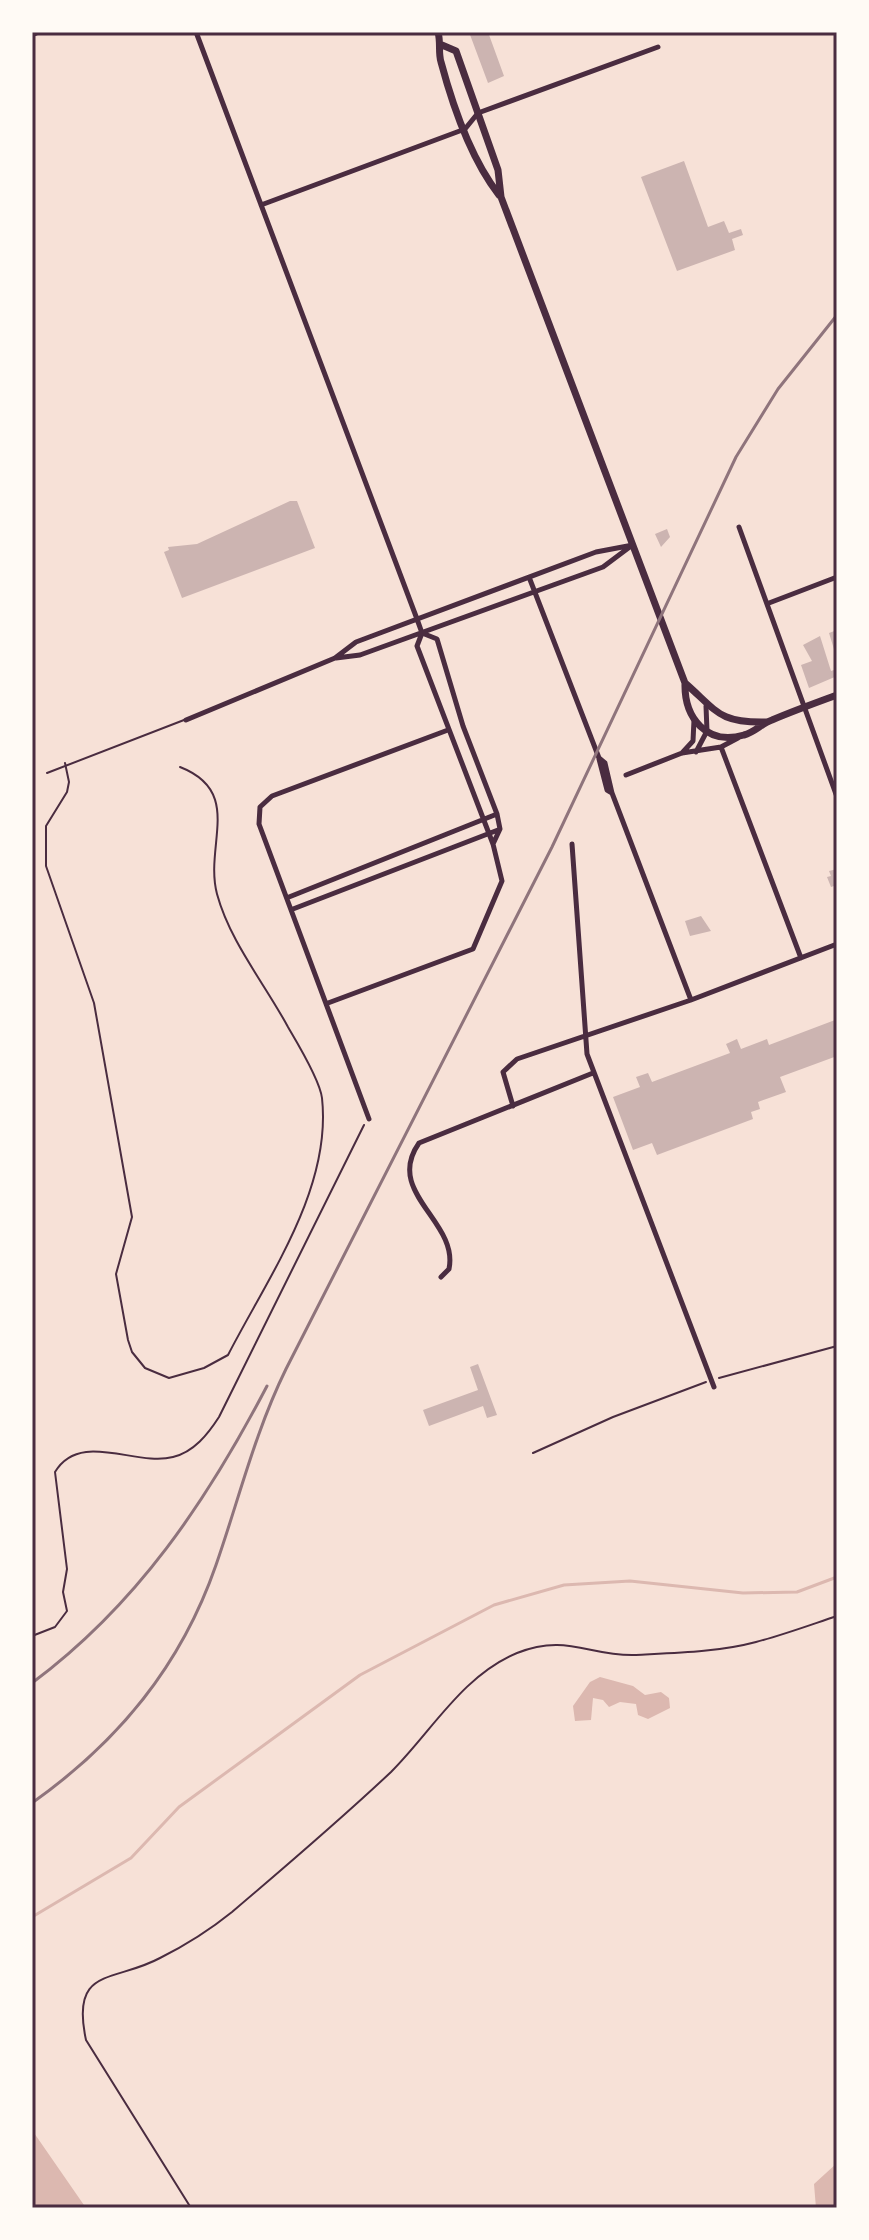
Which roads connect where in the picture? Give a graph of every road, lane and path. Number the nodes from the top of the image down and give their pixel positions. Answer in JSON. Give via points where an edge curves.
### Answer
{"nodes":[{"id":1,"x":196,"y":32,"type":"edge"},
{"id":2,"x":438,"y":32,"type":"edge"},
{"id":3,"x":442,"y":45,"type":"junction"},
{"id":4,"x":658,"y":47,"type":"dead end"},
{"id":5,"x":478,"y":113,"type":"junction"},
{"id":6,"x":465,"y":129,"type":"junction"},
{"id":7,"x":501,"y":197,"type":"junction"},
{"id":8,"x":261,"y":205,"type":"junction"},
{"id":9,"x":739,"y":527,"type":"dead end"},
{"id":10,"x":633,"y":545,"type":"junction"},
{"id":11,"x":529,"y":577,"type":"junction"},
{"id":12,"x":837,"y":577,"type":"edge"},
{"id":13,"x":535,"y":592,"type":"junction"},
{"id":14,"x":769,"y":603,"type":"junction"},
{"id":15,"x":417,"y":619,"type":"junction"},
{"id":16,"x":422,"y":633,"type":"junction"},
{"id":17,"x":335,"y":658,"type":"junction"},
{"id":18,"x":685,"y":683,"type":"junction"},
{"id":19,"x":837,"y":695,"type":"edge"},
{"id":20,"x":706,"y":706,"type":"junction"},
{"id":21,"x":805,"y":706,"type":"junction"},
{"id":22,"x":186,"y":720,"type":"joint"},
{"id":23,"x":694,"y":720,"type":"junction"},
{"id":24,"x":766,"y":722,"type":"junction"},
{"id":25,"x":448,"y":730,"type":"junction"},
{"id":26,"x":707,"y":731,"type":"junction"},
{"id":27,"x":742,"y":736,"type":"junction"},
{"id":28,"x":721,"y":747,"type":"junction"},
{"id":29,"x":682,"y":753,"type":"junction"},
{"id":30,"x":695,"y":753,"type":"junction"},
{"id":31,"x":65,"y":763,"type":"junction"},
{"id":32,"x":180,"y":767,"type":"dead end"},
{"id":33,"x":47,"y":773,"type":"dead end"},
{"id":34,"x":626,"y":775,"type":"dead end"},
{"id":35,"x":837,"y":797,"type":"edge"},
{"id":36,"x":497,"y":814,"type":"junction"},
{"id":37,"x":481,"y":819,"type":"junction"},
{"id":38,"x":500,"y":829,"type":"junction"},
{"id":39,"x":488,"y":835,"type":"junction"},
{"id":40,"x":493,"y":844,"type":"junction"},
{"id":41,"x":572,"y":844,"type":"dead end"},
{"id":42,"x":289,"y":897,"type":"junction"},
{"id":43,"x":293,"y":909,"type":"junction"},
{"id":44,"x":837,"y":944,"type":"edge"},
{"id":45,"x":801,"y":958,"type":"junction"},
{"id":46,"x":691,"y":1000,"type":"junction"},
{"id":47,"x":328,"y":1003,"type":"junction"},
{"id":48,"x":583,"y":1036,"type":"junction"},
{"id":49,"x":593,"y":1073,"type":"junction"},
{"id":50,"x":513,"y":1106,"type":"junction"},
{"id":51,"x":369,"y":1119,"type":"joint"},
{"id":52,"x":441,"y":1277,"type":"dead end"},
{"id":53,"x":837,"y":1346,"type":"edge"},
{"id":54,"x":712,"y":1384,"type":"junction"},
{"id":55,"x":533,"y":1453,"type":"dead end"},
{"id":56,"x":837,"y":1616,"type":"edge"},
{"id":57,"x":32,"y":1636,"type":"edge"},
{"id":58,"x":191,"y":2208,"type":"edge"}],
"edges":[{"from":1,"to":8,"type":"street"},
{"from":2,"to":3,"type":"main road"},
{"from":3,"to":5,"type":"main road","via":[[456,51]]},
{"from":3,"to":6,"type":"main road","via":[[439,58]]},
{"from":4,"to":5,"type":"street"},
{"from":5,"to":6,"type":"street"},
{"from":5,"to":7,"type":"main road","via":[[498,170]]},
{"from":6,"to":7,"type":"main road","via":[[483,174]]},
{"from":6,"to":8,"type":"street"},
{"from":7,"to":10,"type":"main road"},
{"from":8,"to":15,"type":"street"},
{"from":9,"to":14,"type":"street"},
{"from":10,"to":11,"type":"street","via":[[596,552]]},
{"from":10,"to":13,"type":"street","via":[[603,567]]},
{"from":10,"to":18,"type":"main road"},
{"from":11,"to":13,"type":"street"},
{"from":11,"to":15,"type":"street"},
{"from":12,"to":14,"type":"street"},
{"from":13,"to":16,"type":"street"},
{"from":13,"to":46,"type":"street"},
{"from":14,"to":21,"type":"street"},
{"from":15,"to":16,"type":"street"},
{"from":15,"to":17,"type":"street","via":[[356,642]]},
{"from":16,"to":17,"type":"street","via":[[360,655]]},
{"from":16,"to":25,"type":"street","via":[[417,646]]},
{"from":16,"to":36,"type":"street","via":[[437,639]]},
{"from":17,"to":22,"type":"street"},
{"from":18,"to":20,"type":"main road"},
{"from":18,"to":23,"type":"main road","via":[[684,702]]},
{"from":19,"to":21,"type":"main road"},
{"from":20,"to":24,"type":"main road","via":[[726,720]]},
{"from":20,"to":26,"type":"street"},
{"from":21,"to":24,"type":"main road"},
{"from":21,"to":35,"type":"street"},
{"from":22,"to":31,"type":"lane"},
{"from":23,"to":26,"type":"main road"},
{"from":23,"to":29,"type":"street","via":[[693,741]]},
{"from":24,"to":27,"type":"main road"},
{"from":25,"to":37,"type":"street"},
{"from":25,"to":42,"type":"street","via":[[272,796],[260,807],[259,824]]},
{"from":26,"to":27,"type":"main road","via":[[727,738]]},
{"from":26,"to":30,"type":"street"},
{"from":27,"to":28,"type":"street"},
{"from":28,"to":30,"type":"street"},
{"from":28,"to":45,"type":"street"},
{"from":29,"to":30,"type":"street"},
{"from":29,"to":34,"type":"street"},
{"from":31,"to":32,"type":"lane","via":[[69,782],[46,826],[46,866],[94,1003],[130,1208],[131,1228],[116,1281],[132,1352],[145,1368],[169,1378],[228,1355],[311,1193],[321,1149],[322,1095],[231,929],[216,891],[217,804],[202,778]]},
{"from":31,"to":33,"type":"lane"},
{"from":36,"to":37,"type":"street"},
{"from":36,"to":38,"type":"street"},
{"from":37,"to":39,"type":"street"},
{"from":37,"to":42,"type":"street"},
{"from":38,"to":39,"type":"street"},
{"from":38,"to":40,"type":"street"},
{"from":39,"to":40,"type":"street"},
{"from":39,"to":43,"type":"street"},
{"from":40,"to":47,"type":"street","via":[[502,881],[473,949]]},
{"from":41,"to":48,"type":"street"},
{"from":42,"to":43,"type":"street"},
{"from":43,"to":47,"type":"street"},
{"from":44,"to":45,"type":"street"},
{"from":45,"to":46,"type":"street"},
{"from":46,"to":48,"type":"street"},
{"from":47,"to":51,"type":"street"},
{"from":48,"to":49,"type":"street"},
{"from":48,"to":50,"type":"street","via":[[506,1065],[503,1083]]},
{"from":49,"to":50,"type":"street"},
{"from":49,"to":54,"type":"street"},
{"from":50,"to":52,"type":"street","via":[[430,1136],[419,1143],[407,1164],[421,1202],[450,1247],[449,1269]]},
{"from":51,"to":57,"type":"path","via":[[207,1436],[170,1458],[105,1451],[61,1461],[55,1472],[67,1611],[55,1627]]},
{"from":53,"to":54,"type":"path"},
{"from":54,"to":55,"type":"path","via":[[613,1417]]},
{"from":56,"to":58,"type":"lane","via":[[754,1643],[715,1648],[632,1655],[560,1643],[516,1654],[471,1679],[388,1774],[229,1915],[159,1960],[96,1979],[81,2015],[86,2040]]}]}
